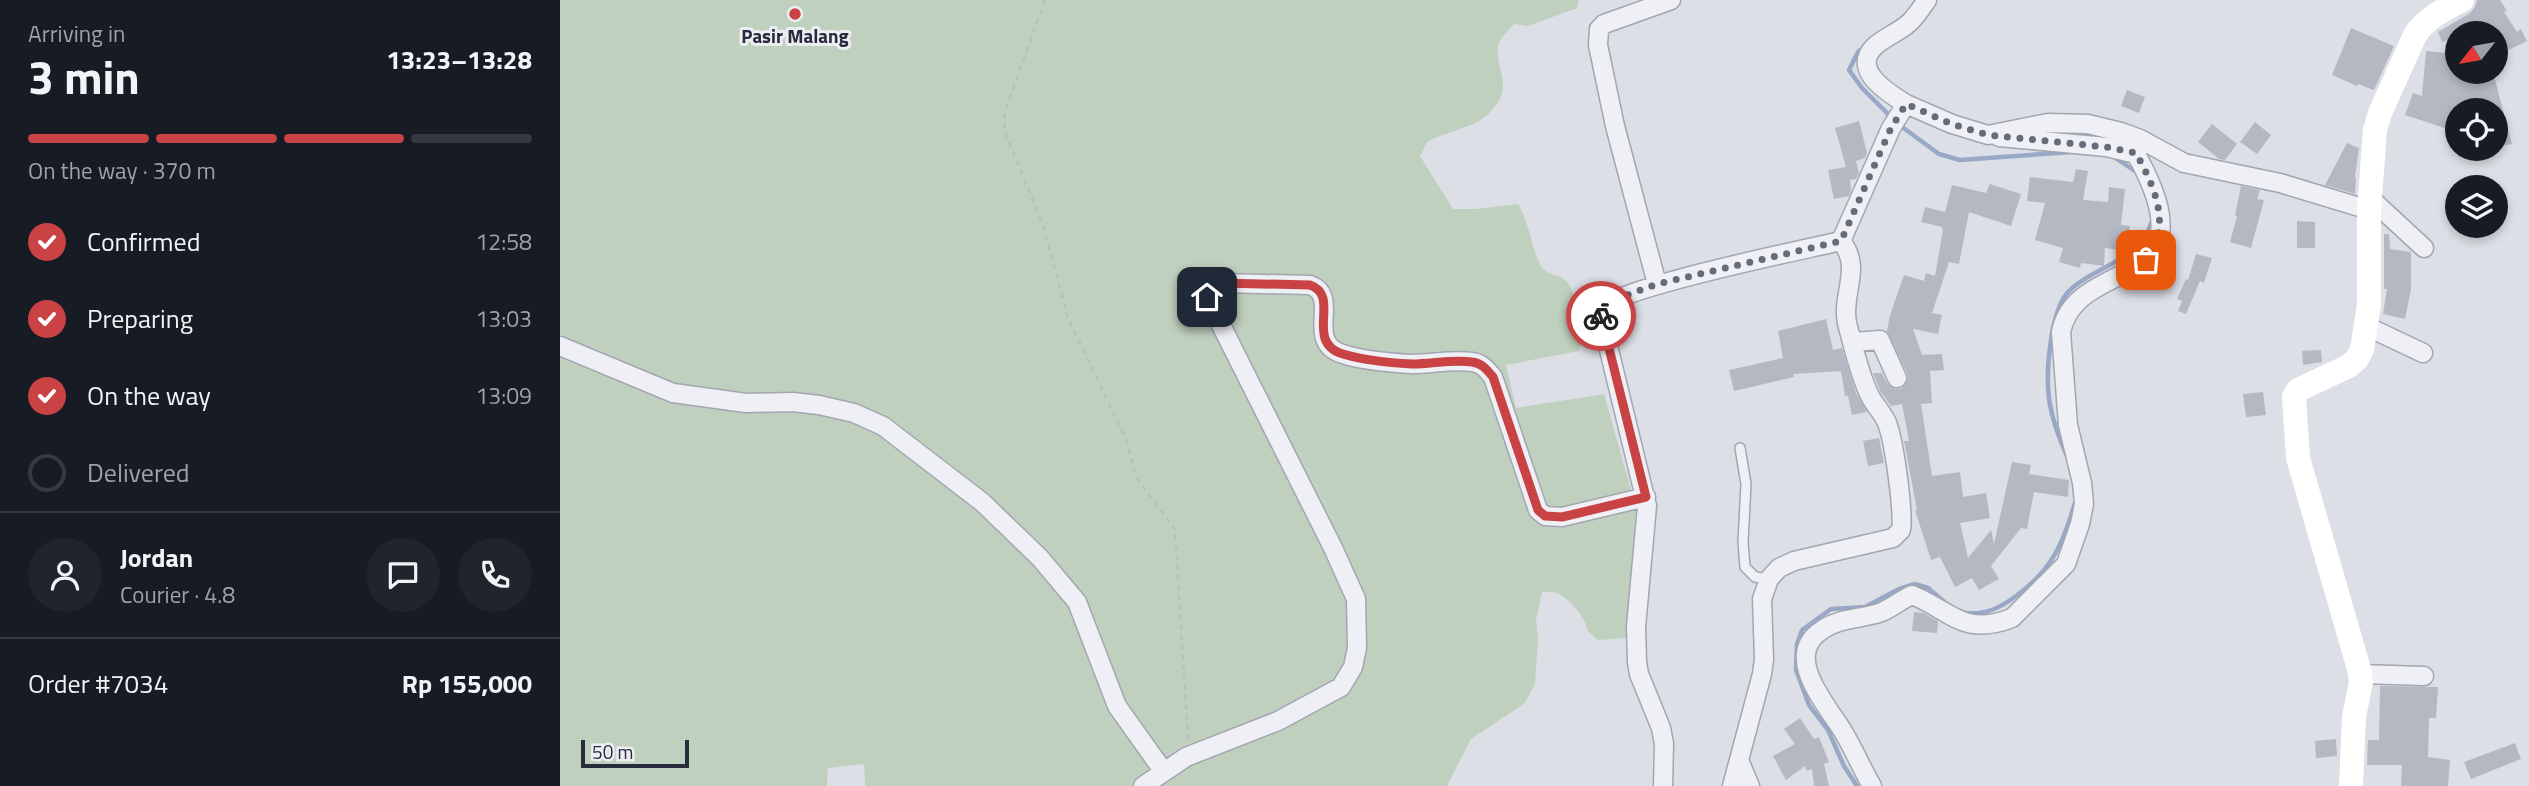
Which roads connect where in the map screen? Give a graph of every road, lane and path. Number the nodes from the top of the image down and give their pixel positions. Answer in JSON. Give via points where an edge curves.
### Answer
{"nodes":[{"id":1,"x":1045,"y":0,"type":"edge"},
{"id":2,"x":1671,"y":0,"type":"edge"},
{"id":3,"x":1927,"y":0,"type":"edge"},
{"id":4,"x":2462,"y":0,"type":"edge"},
{"id":5,"x":1906,"y":104,"type":"junction"},
{"id":6,"x":1988,"y":135,"type":"junction"},
{"id":7,"x":2136,"y":153,"type":"junction"},
{"id":8,"x":2184,"y":163,"type":"junction"},
{"id":9,"x":2369,"y":204,"type":"junction"},
{"id":10,"x":1841,"y":241,"type":"junction"},
{"id":11,"x":2424,"y":248,"type":"dead end"},
{"id":12,"x":1657,"y":284,"type":"junction"},
{"id":13,"x":2366,"y":326,"type":"junction"},
{"id":14,"x":1853,"y":342,"type":"junction"},
{"id":15,"x":560,"y":346,"type":"edge"},
{"id":16,"x":2423,"y":353,"type":"dead end"},
{"id":17,"x":1897,"y":378,"type":"dead end"},
{"id":18,"x":1740,"y":448,"type":"dead end"},
{"id":19,"x":1646,"y":497,"type":"junction"},
{"id":20,"x":1769,"y":579,"type":"junction"},
{"id":21,"x":2360,"y":674,"type":"junction"},
{"id":22,"x":2424,"y":676,"type":"dead end"},
{"id":23,"x":1186,"y":757,"type":"junction"},
{"id":24,"x":1739,"y":760,"type":"junction"},
{"id":25,"x":1164,"y":772,"type":"junction"},
{"id":26,"x":1143,"y":786,"type":"edge"},
{"id":27,"x":1663,"y":786,"type":"edge"},
{"id":28,"x":1732,"y":786,"type":"edge"},
{"id":29,"x":1750,"y":786,"type":"edge"},
{"id":30,"x":1872,"y":786,"type":"edge"},
{"id":31,"x":2351,"y":786,"type":"edge"}],
"edges":[{"from":1,"to":23,"type":"path","via":[[1004,122],[1044,225],[1063,306],[1126,439],[1136,477],[1175,529],[1189,721]]},
{"from":2,"to":12,"type":"street","via":[[1604,24],[1598,45]]},
{"from":3,"to":5,"type":"street","via":[[1910,22],[1868,55],[1873,79]]},
{"from":4,"to":9,"type":"street","via":[[2422,24],[2410,47],[2375,130]]},
{"from":5,"to":6,"type":"street"},
{"from":5,"to":10,"type":"street"},
{"from":6,"to":7,"type":"street"},
{"from":6,"to":8,"type":"street","via":[[2048,123],[2088,124],[2140,139]]},
{"from":7,"to":8,"type":"street"},
{"from":7,"to":30,"type":"street","via":[[2156,195],[2160,223],[2154,250],[2137,268],[2071,309],[2061,332],[2068,425],[2084,504],[2066,564],[2023,609],[2003,622],[1973,625],[1912,595],[1889,610],[1848,618],[1823,629],[1811,640],[1807,676]]},
{"from":8,"to":9,"type":"street"},
{"from":9,"to":11,"type":"street"},
{"from":9,"to":13,"type":"street"},
{"from":10,"to":12,"type":"street"},
{"from":10,"to":14,"type":"street","via":[[1853,269],[1845,305]]},
{"from":12,"to":19,"type":"street","via":[[1611,301],[1601,310]]},
{"from":13,"to":16,"type":"street"},
{"from":13,"to":21,"type":"street","via":[[2357,359],[2338,373],[2298,390],[2294,397],[2298,458]]},
{"from":14,"to":17,"type":"street","via":[[1880,340]]},
{"from":14,"to":20,"type":"street","via":[[1867,389],[1888,425],[1901,530],[1893,538],[1794,561]]},
{"from":15,"to":25,"type":"street","via":[[673,393],[819,405],[883,426],[982,502],[1040,558],[1077,603],[1117,706]]},
{"from":18,"to":20,"type":"lane","via":[[1746,484],[1745,567],[1755,577]]},
{"from":19,"to":23,"type":"street","via":[[1562,517],[1545,516],[1538,510],[1493,377],[1484,366],[1473,362],[1410,364],[1330,349],[1323,320],[1324,296],[1317,287],[1220,283],[1209,287],[1207,297],[1356,599],[1357,648],[1353,667],[1341,687],[1278,721]]},
{"from":19,"to":27,"type":"street","via":[[1637,662],[1663,736]]},
{"from":20,"to":24,"type":"street","via":[[1762,599],[1762,674]]},
{"from":21,"to":22,"type":"street"},
{"from":21,"to":31,"type":"street"},
{"from":23,"to":25,"type":"street"},
{"from":24,"to":28,"type":"street"},
{"from":24,"to":29,"type":"street"},
{"from":25,"to":26,"type":"street"}]}
